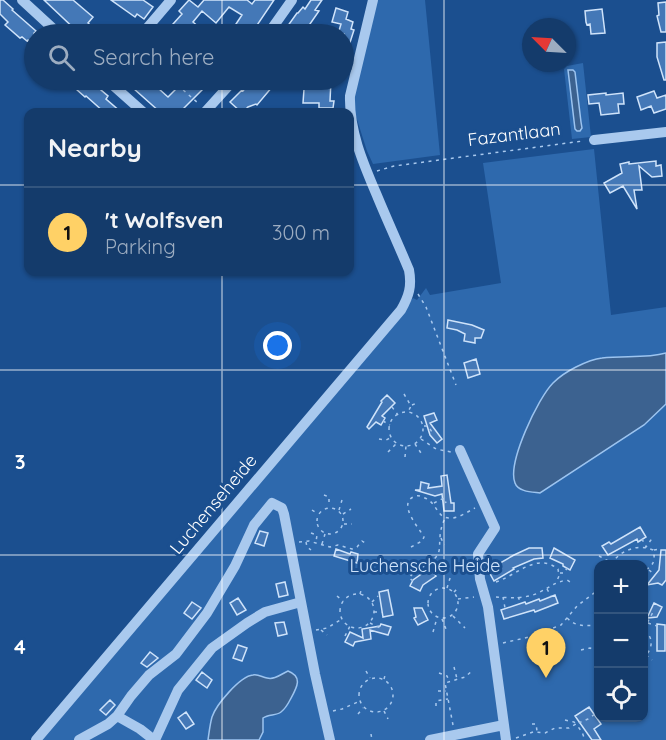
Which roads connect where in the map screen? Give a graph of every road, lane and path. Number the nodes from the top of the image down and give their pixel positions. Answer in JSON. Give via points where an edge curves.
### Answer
{"nodes":[{"id":1,"x":21,"y":0,"type":"edge"},
{"id":2,"x":292,"y":0,"type":"edge"},
{"id":3,"x":373,"y":0,"type":"edge"},
{"id":4,"x":169,"y":1,"type":"edge"},
{"id":5,"x":48,"y":24,"type":"edge"},
{"id":6,"x":150,"y":24,"type":"edge"},
{"id":7,"x":275,"y":24,"type":"edge"},
{"id":8,"x":354,"y":79,"type":"edge"},
{"id":9,"x":118,"y":90,"type":"edge"},
{"id":10,"x":184,"y":90,"type":"edge"},
{"id":11,"x":225,"y":90,"type":"edge"},
{"id":12,"x":351,"y":90,"type":"edge"},
{"id":13,"x":138,"y":108,"type":"edge"},
{"id":14,"x":205,"y":108,"type":"edge"},
{"id":15,"x":210,"y":108,"type":"edge"},
{"id":16,"x":349,"y":108,"type":"edge"},
{"id":17,"x":666,"y":132,"type":"edge"},
{"id":18,"x":354,"y":134,"type":"edge"},
{"id":19,"x":594,"y":140,"type":"joint"},
{"id":20,"x":368,"y":173,"type":"junction"},
{"id":21,"x":411,"y":288,"type":"junction"},
{"id":22,"x":456,"y":385,"type":"dead end"},
{"id":23,"x":404,"y":394,"type":"dead end"},
{"id":24,"x":417,"y":403,"type":"dead end"},
{"id":25,"x":411,"y":406,"type":"junction"},
{"id":26,"x":392,"y":407,"type":"dead end"},
{"id":27,"x":408,"y":413,"type":"junction"},
{"id":28,"x":398,"y":415,"type":"junction"},
{"id":29,"x":383,"y":421,"type":"dead end"},
{"id":30,"x":390,"y":425,"type":"junction"},
{"id":31,"x":423,"y":425,"type":"junction"},
{"id":32,"x":432,"y":432,"type":"dead end"},
{"id":33,"x":392,"y":437,"type":"junction"},
{"id":34,"x":420,"y":438,"type":"junction"},
{"id":35,"x":379,"y":439,"type":"dead end"},
{"id":36,"x":397,"y":443,"type":"junction"},
{"id":37,"x":415,"y":444,"type":"junction"},
{"id":38,"x":406,"y":446,"type":"junction"},
{"id":39,"x":460,"y":450,"type":"joint"},
{"id":40,"x":388,"y":452,"type":"dead end"},
{"id":41,"x":421,"y":453,"type":"dead end"},
{"id":42,"x":405,"y":457,"type":"dead end"},
{"id":43,"x":422,"y":493,"type":"dead end"},
{"id":44,"x":324,"y":495,"type":"dead end"},
{"id":45,"x":409,"y":495,"type":"dead end"},
{"id":46,"x":421,"y":496,"type":"junction"},
{"id":47,"x":412,"y":498,"type":"junction"},
{"id":48,"x":342,"y":500,"type":"dead end"},
{"id":49,"x":434,"y":503,"type":"junction"},
{"id":50,"x":446,"y":503,"type":"dead end"},
{"id":51,"x":484,"y":503,"type":"junction"},
{"id":52,"x":329,"y":507,"type":"junction"},
{"id":53,"x":351,"y":509,"type":"dead end"},
{"id":54,"x":312,"y":510,"type":"dead end"},
{"id":55,"x":339,"y":510,"type":"junction"},
{"id":56,"x":318,"y":514,"type":"junction"},
{"id":57,"x":343,"y":515,"type":"junction"},
{"id":58,"x":446,"y":518,"type":"junction"},
{"id":59,"x":452,"y":519,"type":"junction"},
{"id":60,"x":344,"y":524,"type":"junction"},
{"id":61,"x":352,"y":524,"type":"dead end"},
{"id":62,"x":455,"y":524,"type":"dead end"},
{"id":63,"x":415,"y":525,"type":"junction"},
{"id":64,"x":412,"y":527,"type":"dead end"},
{"id":65,"x":311,"y":532,"type":"dead end"},
{"id":66,"x":325,"y":533,"type":"junction"},
{"id":67,"x":440,"y":536,"type":"junction"},
{"id":68,"x":653,"y":537,"type":"dead end"},
{"id":69,"x":642,"y":539,"type":"dead end"},
{"id":70,"x":306,"y":542,"type":"junction"},
{"id":71,"x":316,"y":542,"type":"junction"},
{"id":72,"x":365,"y":543,"type":"dead end"},
{"id":73,"x":290,"y":545,"type":"junction"},
{"id":74,"x":322,"y":545,"type":"junction"},
{"id":75,"x":444,"y":545,"type":"dead end"},
{"id":76,"x":341,"y":546,"type":"junction"},
{"id":77,"x":627,"y":546,"type":"dead end"},
{"id":78,"x":411,"y":547,"type":"dead end"},
{"id":79,"x":646,"y":547,"type":"junction"},
{"id":80,"x":355,"y":548,"type":"junction"},
{"id":81,"x":629,"y":549,"type":"junction"},
{"id":82,"x":660,"y":549,"type":"dead end"},
{"id":83,"x":311,"y":550,"type":"dead end"},
{"id":84,"x":340,"y":550,"type":"dead end"},
{"id":85,"x":653,"y":550,"type":"junction"},
{"id":86,"x":354,"y":553,"type":"dead end"},
{"id":87,"x":611,"y":553,"type":"dead end"},
{"id":88,"x":432,"y":556,"type":"dead end"},
{"id":89,"x":599,"y":556,"type":"dead end"},
{"id":90,"x":435,"y":558,"type":"junction"},
{"id":91,"x":616,"y":559,"type":"joint"},
{"id":92,"x":554,"y":560,"type":"dead end"},
{"id":93,"x":606,"y":560,"type":"edge"},
{"id":94,"x":654,"y":561,"type":"junction"},
{"id":95,"x":659,"y":562,"type":"dead end"},
{"id":96,"x":524,"y":563,"type":"dead end"},
{"id":97,"x":425,"y":565,"type":"junction"},
{"id":98,"x":552,"y":565,"type":"junction"},
{"id":99,"x":526,"y":567,"type":"junction"},
{"id":100,"x":567,"y":568,"type":"dead end"},
{"id":101,"x":648,"y":569,"type":"joint"},
{"id":102,"x":427,"y":570,"type":"dead end"},
{"id":103,"x":511,"y":571,"type":"dead end"},
{"id":104,"x":559,"y":573,"type":"junction"},
{"id":105,"x":451,"y":575,"type":"dead end"},
{"id":106,"x":513,"y":575,"type":"junction"},
{"id":107,"x":655,"y":575,"type":"dead end"},
{"id":108,"x":413,"y":581,"type":"dead end"},
{"id":109,"x":497,"y":581,"type":"dead end"},
{"id":110,"x":570,"y":582,"type":"dead end"},
{"id":111,"x":556,"y":583,"type":"junction"},
{"id":112,"x":362,"y":587,"type":"dead end"},
{"id":113,"x":458,"y":588,"type":"dead end"},
{"id":114,"x":546,"y":588,"type":"junction"},
{"id":115,"x":447,"y":589,"type":"junction"},
{"id":116,"x":351,"y":591,"type":"dead end"},
{"id":117,"x":453,"y":593,"type":"junction"},
{"id":118,"x":594,"y":593,"type":"edge"},
{"id":119,"x":534,"y":594,"type":"junction"},
{"id":120,"x":352,"y":595,"type":"junction"},
{"id":121,"x":359,"y":595,"type":"junction"},
{"id":122,"x":337,"y":596,"type":"dead end"},
{"id":123,"x":378,"y":596,"type":"dead end"},
{"id":124,"x":551,"y":596,"type":"dead end"},
{"id":125,"x":485,"y":597,"type":"junction"},
{"id":126,"x":503,"y":597,"type":"junction"},
{"id":127,"x":518,"y":597,"type":"junction"},
{"id":128,"x":457,"y":599,"type":"junction"},
{"id":129,"x":536,"y":600,"type":"dead end"},
{"id":130,"x":344,"y":601,"type":"junction"},
{"id":131,"x":428,"y":601,"type":"junction"},
{"id":132,"x":301,"y":602,"type":"junction"},
{"id":133,"x":371,"y":602,"type":"junction"},
{"id":134,"x":423,"y":602,"type":"dead end"},
{"id":135,"x":521,"y":603,"type":"dead end"},
{"id":136,"x":505,"y":608,"type":"dead end"},
{"id":137,"x":457,"y":609,"type":"junction"},
{"id":138,"x":461,"y":610,"type":"dead end"},
{"id":139,"x":373,"y":611,"type":"junction"},
{"id":140,"x":382,"y":612,"type":"dead end"},
{"id":141,"x":431,"y":612,"type":"junction"},
{"id":142,"x":653,"y":612,"type":"dead end"},
{"id":143,"x":334,"y":613,"type":"dead end"},
{"id":144,"x":341,"y":615,"type":"junction"},
{"id":145,"x":452,"y":615,"type":"junction"},
{"id":146,"x":426,"y":616,"type":"dead end"},
{"id":147,"x":437,"y":617,"type":"junction"},
{"id":148,"x":442,"y":618,"type":"junction"},
{"id":149,"x":567,"y":618,"type":"junction"},
{"id":150,"x":342,"y":619,"type":"junction"},
{"id":151,"x":648,"y":620,"type":"edge"},
{"id":152,"x":369,"y":622,"type":"junction"},
{"id":153,"x":648,"y":623,"type":"edge"},
{"id":154,"x":594,"y":626,"type":"edge"},
{"id":155,"x":657,"y":626,"type":"dead end"},
{"id":156,"x":350,"y":627,"type":"junction"},
{"id":157,"x":380,"y":628,"type":"dead end"},
{"id":158,"x":465,"y":628,"type":"dead end"},
{"id":159,"x":320,"y":629,"type":"junction"},
{"id":160,"x":446,"y":629,"type":"dead end"},
{"id":161,"x":548,"y":630,"type":"junction"},
{"id":162,"x":307,"y":632,"type":"junction"},
{"id":163,"x":433,"y":632,"type":"dead end"},
{"id":164,"x":648,"y":634,"type":"edge"},
{"id":165,"x":327,"y":635,"type":"dead end"},
{"id":166,"x":345,"y":636,"type":"dead end"},
{"id":167,"x":494,"y":646,"type":"junction"},
{"id":168,"x":651,"y":646,"type":"junction"},
{"id":169,"x":657,"y":646,"type":"dead end"},
{"id":170,"x":581,"y":650,"type":"dead end"},
{"id":171,"x":594,"y":650,"type":"edge"},
{"id":172,"x":648,"y":651,"type":"edge"},
{"id":173,"x":554,"y":653,"type":"dead end"},
{"id":174,"x":648,"y":657,"type":"edge"},
{"id":175,"x":652,"y":660,"type":"dead end"},
{"id":176,"x":454,"y":667,"type":"dead end"},
{"id":177,"x":366,"y":671,"type":"dead end"},
{"id":178,"x":472,"y":671,"type":"dead end"},
{"id":179,"x":386,"y":672,"type":"dead end"},
{"id":180,"x":439,"y":673,"type":"dead end"},
{"id":181,"x":370,"y":679,"type":"junction"},
{"id":182,"x":457,"y":679,"type":"junction"},
{"id":183,"x":384,"y":680,"type":"junction"},
{"id":184,"x":449,"y":682,"type":"junction"},
{"id":185,"x":359,"y":684,"type":"dead end"},
{"id":186,"x":362,"y":687,"type":"junction"},
{"id":187,"x":392,"y":688,"type":"junction"},
{"id":188,"x":397,"y":688,"type":"dead end"},
{"id":189,"x":438,"y":690,"type":"dead end"},
{"id":190,"x":446,"y":691,"type":"junction"},
{"id":191,"x":448,"y":699,"type":"junction"},
{"id":192,"x":361,"y":701,"type":"junction"},
{"id":193,"x":344,"y":702,"type":"dead end"},
{"id":194,"x":391,"y":702,"type":"junction"},
{"id":195,"x":396,"y":704,"type":"dead end"},
{"id":196,"x":348,"y":706,"type":"junction"},
{"id":197,"x":364,"y":706,"type":"junction"},
{"id":198,"x":436,"y":706,"type":"dead end"},
{"id":199,"x":384,"y":710,"type":"junction"},
{"id":200,"x":324,"y":712,"type":"junction"},
{"id":201,"x":358,"y":714,"type":"dead end"},
{"id":202,"x":594,"y":715,"type":"edge"},
{"id":203,"x":117,"y":716,"type":"junction"},
{"id":204,"x":388,"y":719,"type":"dead end"},
{"id":205,"x":565,"y":720,"type":"dead end"},
{"id":206,"x":532,"y":724,"type":"dead end"},
{"id":207,"x":576,"y":724,"type":"junction"},
{"id":208,"x":504,"y":725,"type":"junction"},
{"id":209,"x":537,"y":732,"type":"junction"},
{"id":210,"x":371,"y":734,"type":"dead end"},
{"id":211,"x":455,"y":735,"type":"junction"},
{"id":212,"x":506,"y":739,"type":"edge"},
{"id":213,"x":36,"y":740,"type":"edge"},
{"id":214,"x":80,"y":740,"type":"edge"},
{"id":215,"x":154,"y":740,"type":"edge"},
{"id":216,"x":330,"y":740,"type":"edge"},
{"id":217,"x":372,"y":740,"type":"edge"},
{"id":218,"x":430,"y":740,"type":"edge"},
{"id":219,"x":585,"y":740,"type":"edge"}],
"edges":[{"from":1,"to":5,"type":"street"},
{"from":2,"to":7,"type":"street"},
{"from":3,"to":8,"type":"street"},
{"from":4,"to":6,"type":"street"},
{"from":9,"to":13,"type":"street"},
{"from":10,"to":14,"type":"path"},
{"from":11,"to":15,"type":"street"},
{"from":12,"to":16,"type":"street"},
{"from":17,"to":19,"type":"street"},
{"from":18,"to":20,"type":"street"},
{"from":19,"to":20,"type":"path","name":"Fazantlaan","via":[[393,166]]},
{"from":20,"to":21,"type":"street","via":[[409,270]]},
{"from":21,"to":22,"type":"path","via":[[426,307]]},
{"from":21,"to":213,"type":"street","name":"Luchenseheide","via":[[401,310]]},
{"from":23,"to":25,"type":"path"},
{"from":24,"to":25,"type":"path"},
{"from":25,"to":27,"type":"path"},
{"from":26,"to":28,"type":"path"},
{"from":27,"to":28,"type":"path"},
{"from":27,"to":31,"type":"path"},
{"from":28,"to":30,"type":"path"},
{"from":29,"to":30,"type":"path"},
{"from":30,"to":33,"type":"path"},
{"from":31,"to":32,"type":"path"},
{"from":31,"to":34,"type":"path"},
{"from":33,"to":35,"type":"path"},
{"from":33,"to":36,"type":"path"},
{"from":34,"to":37,"type":"path"},
{"from":34,"to":39,"type":"path","via":[[436,449]]},
{"from":36,"to":38,"type":"path"},
{"from":36,"to":40,"type":"path"},
{"from":37,"to":38,"type":"path"},
{"from":37,"to":41,"type":"path"},
{"from":38,"to":42,"type":"path"},
{"from":39,"to":51,"type":"street"},
{"from":43,"to":46,"type":"path"},
{"from":44,"to":52,"type":"path","via":[[329,497]]},
{"from":45,"to":47,"type":"path"},
{"from":46,"to":47,"type":"path"},
{"from":46,"to":49,"type":"path"},
{"from":47,"to":63,"type":"path","via":[[408,511]]},
{"from":48,"to":55,"type":"path"},
{"from":49,"to":50,"type":"path","via":[[444,496]]},
{"from":49,"to":58,"type":"path"},
{"from":51,"to":59,"type":"path"},
{"from":51,"to":125,"type":"street","via":[[495,528],[478,554]]},
{"from":52,"to":55,"type":"path"},
{"from":52,"to":56,"type":"path"},
{"from":53,"to":57,"type":"path"},
{"from":54,"to":56,"type":"path"},
{"from":55,"to":57,"type":"path"},
{"from":56,"to":66,"type":"path","via":[[318,527]]},
{"from":57,"to":60,"type":"path"},
{"from":58,"to":59,"type":"path"},
{"from":58,"to":67,"type":"path"},
{"from":59,"to":62,"type":"path"},
{"from":60,"to":61,"type":"path"},
{"from":60,"to":66,"type":"path","via":[[339,531]]},
{"from":63,"to":64,"type":"path"},
{"from":63,"to":78,"type":"path","via":[[424,537]]},
{"from":65,"to":71,"type":"path","via":[[317,535]]},
{"from":66,"to":74,"type":"path"},
{"from":67,"to":75,"type":"path"},
{"from":67,"to":90,"type":"path"},
{"from":68,"to":79,"type":"path"},
{"from":69,"to":79,"type":"path"},
{"from":70,"to":71,"type":"path"},
{"from":70,"to":73,"type":"path"},
{"from":70,"to":83,"type":"path"},
{"from":71,"to":74,"type":"path"},
{"from":72,"to":80,"type":"path","via":[[362,541]]},
{"from":73,"to":132,"type":"street"},
{"from":73,"to":203,"type":"street","via":[[282,508],[272,504],[254,525],[207,613],[176,654],[149,675]]},
{"from":74,"to":76,"type":"path"},
{"from":76,"to":80,"type":"path"},
{"from":76,"to":84,"type":"path"},
{"from":77,"to":81,"type":"path"},
{"from":79,"to":81,"type":"path"},
{"from":79,"to":85,"type":"path"},
{"from":80,"to":86,"type":"path"},
{"from":81,"to":91,"type":"path"},
{"from":82,"to":85,"type":"path"},
{"from":85,"to":94,"type":"path"},
{"from":87,"to":91,"type":"path"},
{"from":88,"to":90,"type":"path"},
{"from":89,"to":93,"type":"path"},
{"from":90,"to":97,"type":"path"},
{"from":92,"to":98,"type":"path"},
{"from":94,"to":95,"type":"path"},
{"from":94,"to":101,"type":"path"},
{"from":96,"to":99,"type":"path"},
{"from":97,"to":102,"type":"path"},
{"from":97,"to":108,"type":"path","via":[[409,578]]},
{"from":98,"to":99,"type":"path","via":[[539,560]]},
{"from":98,"to":104,"type":"path"},
{"from":99,"to":106,"type":"path"},
{"from":100,"to":104,"type":"path"},
{"from":101,"to":107,"type":"path"},
{"from":103,"to":106,"type":"path"},
{"from":104,"to":111,"type":"path"},
{"from":105,"to":115,"type":"path"},
{"from":106,"to":109,"type":"path"},
{"from":110,"to":111,"type":"path"},
{"from":111,"to":114,"type":"path"},
{"from":112,"to":121,"type":"path"},
{"from":113,"to":117,"type":"path"},
{"from":114,"to":119,"type":"path"},
{"from":114,"to":124,"type":"path"},
{"from":115,"to":117,"type":"path"},
{"from":115,"to":131,"type":"path","via":[[433,592]]},
{"from":116,"to":120,"type":"path"},
{"from":117,"to":128,"type":"path"},
{"from":118,"to":149,"type":"path"},
{"from":119,"to":127,"type":"path"},
{"from":119,"to":129,"type":"path"},
{"from":120,"to":121,"type":"path"},
{"from":120,"to":130,"type":"path"},
{"from":121,"to":133,"type":"path"},
{"from":122,"to":130,"type":"path"},
{"from":123,"to":133,"type":"path"},
{"from":125,"to":126,"type":"path"},
{"from":125,"to":128,"type":"path"},
{"from":125,"to":167,"type":"street"},
{"from":126,"to":127,"type":"path"},
{"from":126,"to":136,"type":"path"},
{"from":127,"to":135,"type":"path"},
{"from":128,"to":137,"type":"path"},
{"from":130,"to":144,"type":"path"},
{"from":131,"to":134,"type":"path"},
{"from":131,"to":141,"type":"path"},
{"from":132,"to":162,"type":"street"},
{"from":132,"to":215,"type":"street","via":[[265,612],[212,648],[178,690]]},
{"from":133,"to":139,"type":"path"},
{"from":137,"to":138,"type":"path"},
{"from":137,"to":145,"type":"path"},
{"from":139,"to":140,"type":"path"},
{"from":139,"to":152,"type":"path"},
{"from":141,"to":146,"type":"path"},
{"from":141,"to":147,"type":"path"},
{"from":142,"to":151,"type":"path"},
{"from":143,"to":144,"type":"path"},
{"from":144,"to":150,"type":"path"},
{"from":145,"to":148,"type":"path"},
{"from":145,"to":158,"type":"path"},
{"from":147,"to":148,"type":"path"},
{"from":147,"to":163,"type":"path"},
{"from":148,"to":160,"type":"path"},
{"from":149,"to":154,"type":"path","via":[[584,627]]},
{"from":149,"to":161,"type":"path"},
{"from":150,"to":156,"type":"path"},
{"from":150,"to":159,"type":"path"},
{"from":152,"to":156,"type":"path","via":[[365,627]]},
{"from":152,"to":157,"type":"path"},
{"from":153,"to":155,"type":"path"},
{"from":156,"to":166,"type":"path"},
{"from":159,"to":162,"type":"path"},
{"from":159,"to":165,"type":"path"},
{"from":161,"to":167,"type":"path"},
{"from":161,"to":173,"type":"path"},
{"from":162,"to":200,"type":"street"},
{"from":164,"to":168,"type":"path"},
{"from":167,"to":208,"type":"street"},
{"from":168,"to":169,"type":"path"},
{"from":168,"to":172,"type":"path"},
{"from":170,"to":171,"type":"path"},
{"from":174,"to":175,"type":"path"},
{"from":176,"to":182,"type":"path"},
{"from":177,"to":181,"type":"path"},
{"from":178,"to":182,"type":"path"},
{"from":179,"to":183,"type":"path"},
{"from":180,"to":184,"type":"path","via":[[447,676]]},
{"from":181,"to":183,"type":"path"},
{"from":181,"to":186,"type":"path"},
{"from":182,"to":184,"type":"path"},
{"from":183,"to":187,"type":"path"},
{"from":184,"to":190,"type":"path","via":[[445,683]]},
{"from":185,"to":186,"type":"path"},
{"from":186,"to":192,"type":"path"},
{"from":187,"to":188,"type":"path"},
{"from":187,"to":194,"type":"path"},
{"from":189,"to":190,"type":"path"},
{"from":190,"to":191,"type":"path"},
{"from":191,"to":198,"type":"path","via":[[436,701]]},
{"from":191,"to":211,"type":"path"},
{"from":192,"to":196,"type":"path"},
{"from":192,"to":197,"type":"path"},
{"from":193,"to":196,"type":"path"},
{"from":194,"to":195,"type":"path"},
{"from":194,"to":199,"type":"path"},
{"from":196,"to":200,"type":"path"},
{"from":197,"to":199,"type":"path"},
{"from":197,"to":201,"type":"path"},
{"from":199,"to":204,"type":"path"},
{"from":200,"to":216,"type":"street"},
{"from":202,"to":207,"type":"path"},
{"from":203,"to":214,"type":"street"},
{"from":203,"to":215,"type":"street"},
{"from":205,"to":207,"type":"path"},
{"from":206,"to":209,"type":"path","via":[[536,724]]},
{"from":207,"to":209,"type":"path"},
{"from":207,"to":219,"type":"path"},
{"from":208,"to":211,"type":"street"},
{"from":208,"to":212,"type":"street"},
{"from":209,"to":212,"type":"path"},
{"from":210,"to":217,"type":"path"},
{"from":211,"to":218,"type":"street"}]}
